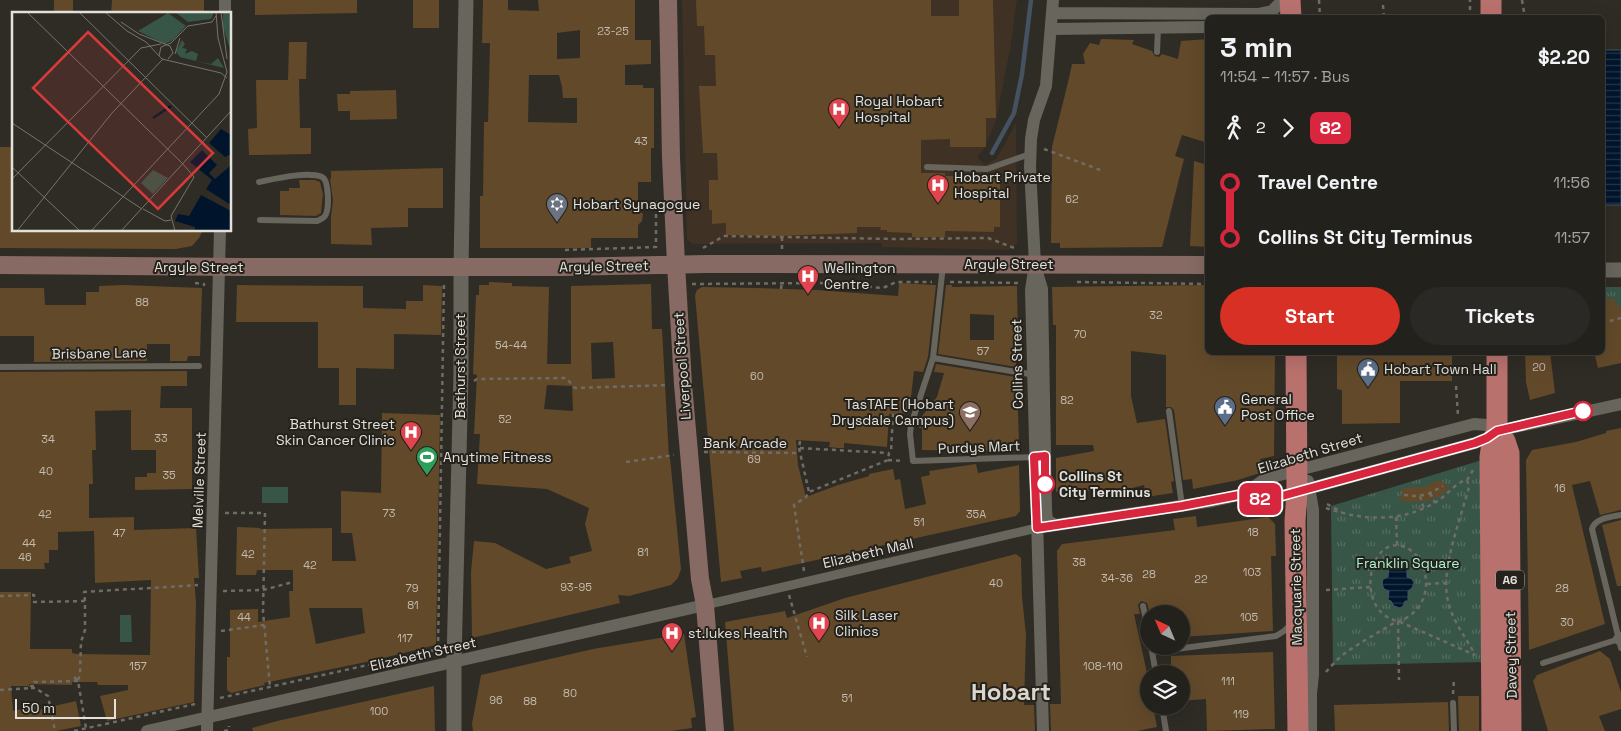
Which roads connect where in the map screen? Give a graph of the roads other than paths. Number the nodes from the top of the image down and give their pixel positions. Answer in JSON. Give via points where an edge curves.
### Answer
{"nodes":[{"id":1,"x":466,"y":0,"type":"edge"},
{"id":2,"x":668,"y":0,"type":"edge"},
{"id":3,"x":1053,"y":0,"type":"edge"},
{"id":4,"x":1283,"y":0,"type":"edge"},
{"id":5,"x":1290,"y":0,"type":"edge"},
{"id":6,"x":1491,"y":0,"type":"edge"},
{"id":7,"x":1052,"y":14,"type":"junction"},
{"id":8,"x":1160,"y":14,"type":"junction"},
{"id":9,"x":1291,"y":15,"type":"edge"},
{"id":10,"x":1491,"y":15,"type":"edge"},
{"id":11,"x":1158,"y":27,"type":"junction"},
{"id":12,"x":1205,"y":27,"type":"edge"},
{"id":13,"x":1051,"y":28,"type":"junction"},
{"id":14,"x":1157,"y":52,"type":"dead end"},
{"id":15,"x":1030,"y":149,"type":"junction"},
{"id":16,"x":927,"y":167,"type":"dead end"},
{"id":17,"x":258,"y":182,"type":"dead end"},
{"id":18,"x":260,"y":220,"type":"dead end"},
{"id":19,"x":220,"y":231,"type":"edge"},
{"id":20,"x":676,"y":264,"type":"junction"},
{"id":21,"x":944,"y":264,"type":"junction"},
{"id":22,"x":1035,"y":264,"type":"junction"},
{"id":23,"x":0,"y":265,"type":"edge"},
{"id":24,"x":1205,"y":265,"type":"edge"},
{"id":25,"x":220,"y":267,"type":"junction"},
{"id":26,"x":461,"y":267,"type":"junction"},
{"id":27,"x":1605,"y":270,"type":"edge"},
{"id":28,"x":1621,"y":270,"type":"edge"},
{"id":29,"x":1296,"y":355,"type":"edge"},
{"id":30,"x":1497,"y":355,"type":"edge"},
{"id":31,"x":934,"y":358,"type":"junction"},
{"id":32,"x":199,"y":366,"type":"dead end"},
{"id":33,"x":0,"y":367,"type":"edge"},
{"id":34,"x":1038,"y":376,"type":"junction"},
{"id":35,"x":1621,"y":404,"type":"edge"},
{"id":36,"x":1169,"y":411,"type":"dead end"},
{"id":37,"x":1497,"y":431,"type":"junction"},
{"id":38,"x":1040,"y":456,"type":"junction"},
{"id":39,"x":1297,"y":470,"type":"junction"},
{"id":40,"x":1304,"y":490,"type":"junction"},
{"id":41,"x":1244,"y":494,"type":"junction"},
{"id":42,"x":1182,"y":506,"type":"junction"},
{"id":43,"x":1621,"y":515,"type":"edge"},
{"id":44,"x":1055,"y":525,"type":"junction"},
{"id":45,"x":1037,"y":528,"type":"junction"},
{"id":46,"x":705,"y":605,"type":"junction"},
{"id":47,"x":1297,"y":612,"type":"junction"},
{"id":48,"x":1276,"y":636,"type":"junction"},
{"id":49,"x":1283,"y":639,"type":"dead end"},
{"id":50,"x":1620,"y":642,"type":"edge"},
{"id":51,"x":1190,"y":645,"type":"edge"},
{"id":52,"x":454,"y":662,"type":"junction"},
{"id":53,"x":1543,"y":663,"type":"dead end"},
{"id":54,"x":1453,"y":703,"type":"road end"},
{"id":55,"x":1163,"y":715,"type":"edge"},
{"id":56,"x":207,"y":717,"type":"junction"},
{"id":57,"x":147,"y":731,"type":"edge"},
{"id":58,"x":208,"y":731,"type":"edge"},
{"id":59,"x":454,"y":731,"type":"edge"},
{"id":60,"x":715,"y":731,"type":"edge"},
{"id":61,"x":1043,"y":731,"type":"edge"},
{"id":62,"x":1166,"y":731,"type":"edge"},
{"id":63,"x":1298,"y":731,"type":"edge"},
{"id":64,"x":1311,"y":731,"type":"edge"},
{"id":65,"x":1454,"y":731,"type":"edge"},
{"id":66,"x":1492,"y":731,"type":"edge"},
{"id":67,"x":1511,"y":731,"type":"edge"}],
"edges":[{"from":1,"to":26,"type":"street","name":"Bathurst Street"},
{"from":2,"to":20,"type":"main road","name":"Liverpool Street"},
{"from":3,"to":7,"type":"street"},
{"from":4,"to":8,"type":"street","via":[[1272,11],[1258,14]]},
{"from":5,"to":9,"type":"highway"},
{"from":6,"to":10,"type":"highway"},
{"from":7,"to":8,"type":"street"},
{"from":7,"to":13,"type":"street"},
{"from":8,"to":11,"type":"street"},
{"from":11,"to":12,"type":"street"},
{"from":11,"to":13,"type":"street"},
{"from":11,"to":14,"type":"lane"},
{"from":13,"to":15,"type":"street","via":[[1046,86],[1034,120]]},
{"from":15,"to":16,"type":"lane","via":[[987,170]]},
{"from":15,"to":22,"type":"street"},
{"from":17,"to":18,"type":"lane","via":[[299,175],[321,176],[327,185],[326,215],[322,219]]},
{"from":19,"to":25,"type":"street","name":"Melville Street"},
{"from":20,"to":21,"type":"main road","name":"Argyle Street"},
{"from":20,"to":26,"type":"main road","name":"Argyle Street"},
{"from":20,"to":46,"type":"main road","name":"Liverpool Street","via":[[683,384]]},
{"from":21,"to":22,"type":"main road","name":"Argyle Street"},
{"from":21,"to":31,"type":"lane"},
{"from":22,"to":24,"type":"main road","name":"Argyle Street"},
{"from":22,"to":34,"type":"street","via":[[1042,289]]},
{"from":23,"to":25,"type":"main road","name":"Argyle Street"},
{"from":25,"to":26,"type":"main road","name":"Argyle Street"},
{"from":25,"to":56,"type":"street","name":"Melville Street","via":[[213,513],[205,592],[210,633],[203,699]]},
{"from":26,"to":52,"type":"street","name":"Bathurst Street"},
{"from":27,"to":28,"type":"street"},
{"from":29,"to":39,"type":"highway","name":"Macquarie Street"},
{"from":30,"to":37,"type":"highway","name":"Davey Street","number":"A6"},
{"from":31,"to":34,"type":"lane"},
{"from":31,"to":38,"type":"lane","name":"Purdys Mart","via":[[911,425],[914,461]]},
{"from":32,"to":33,"type":"lane","name":"Brisbane Lane"},
{"from":34,"to":38,"type":"street"},
{"from":35,"to":37,"type":"street","name":"Elizabeth Street"},
{"from":36,"to":42,"type":"lane"},
{"from":37,"to":39,"type":"street","name":"Elizabeth Street","via":[[1487,424],[1474,424]]},
{"from":37,"to":40,"type":"street","name":"Elizabeth Street","via":[[1481,441]]},
{"from":37,"to":66,"type":"highway","name":"Davey Street","number":"A6","via":[[1490,457]]},
{"from":37,"to":67,"type":"highway","name":"Davey Street","number":"A6","via":[[1509,453]]},
{"from":38,"to":44,"type":"street","via":[[1047,517]]},
{"from":38,"to":45,"type":"street"},
{"from":39,"to":40,"type":"highway","name":"Macquarie Street"},
{"from":39,"to":41,"type":"street","name":"Elizabeth Street","via":[[1262,481]]},
{"from":40,"to":41,"type":"street","name":"Elizabeth Street","via":[[1263,500]]},
{"from":40,"to":47,"type":"highway","name":"Macquarie Street","via":[[1295,513]]},
{"from":40,"to":64,"type":"street","via":[[1312,510],[1314,675],[1310,693]]},
{"from":41,"to":42,"type":"street"},
{"from":42,"to":44,"type":"street"},
{"from":43,"to":50,"type":"lane","via":[[1595,522],[1592,526]]},
{"from":44,"to":45,"type":"street"},
{"from":45,"to":46,"type":"street","name":"Elizabeth Mall"},
{"from":45,"to":61,"type":"street"},
{"from":46,"to":52,"type":"street","name":"Elizabeth Street"},
{"from":46,"to":60,"type":"main road","name":"Liverpool Street"},
{"from":47,"to":48,"type":"lane","via":[[1289,626]]},
{"from":47,"to":63,"type":"highway","name":"Macquarie Street","via":[[1293,650]]},
{"from":48,"to":49,"type":"lane"},
{"from":48,"to":51,"type":"lane"},
{"from":50,"to":53,"type":"lane"},
{"from":52,"to":56,"type":"street","name":"Elizabeth Street"},
{"from":52,"to":59,"type":"street","name":"Bathurst Street"},
{"from":54,"to":65,"type":"lane"},
{"from":55,"to":62,"type":"lane"},
{"from":56,"to":57,"type":"street","name":"Elizabeth Street"},
{"from":56,"to":58,"type":"street","name":"Melville Street"}]}
